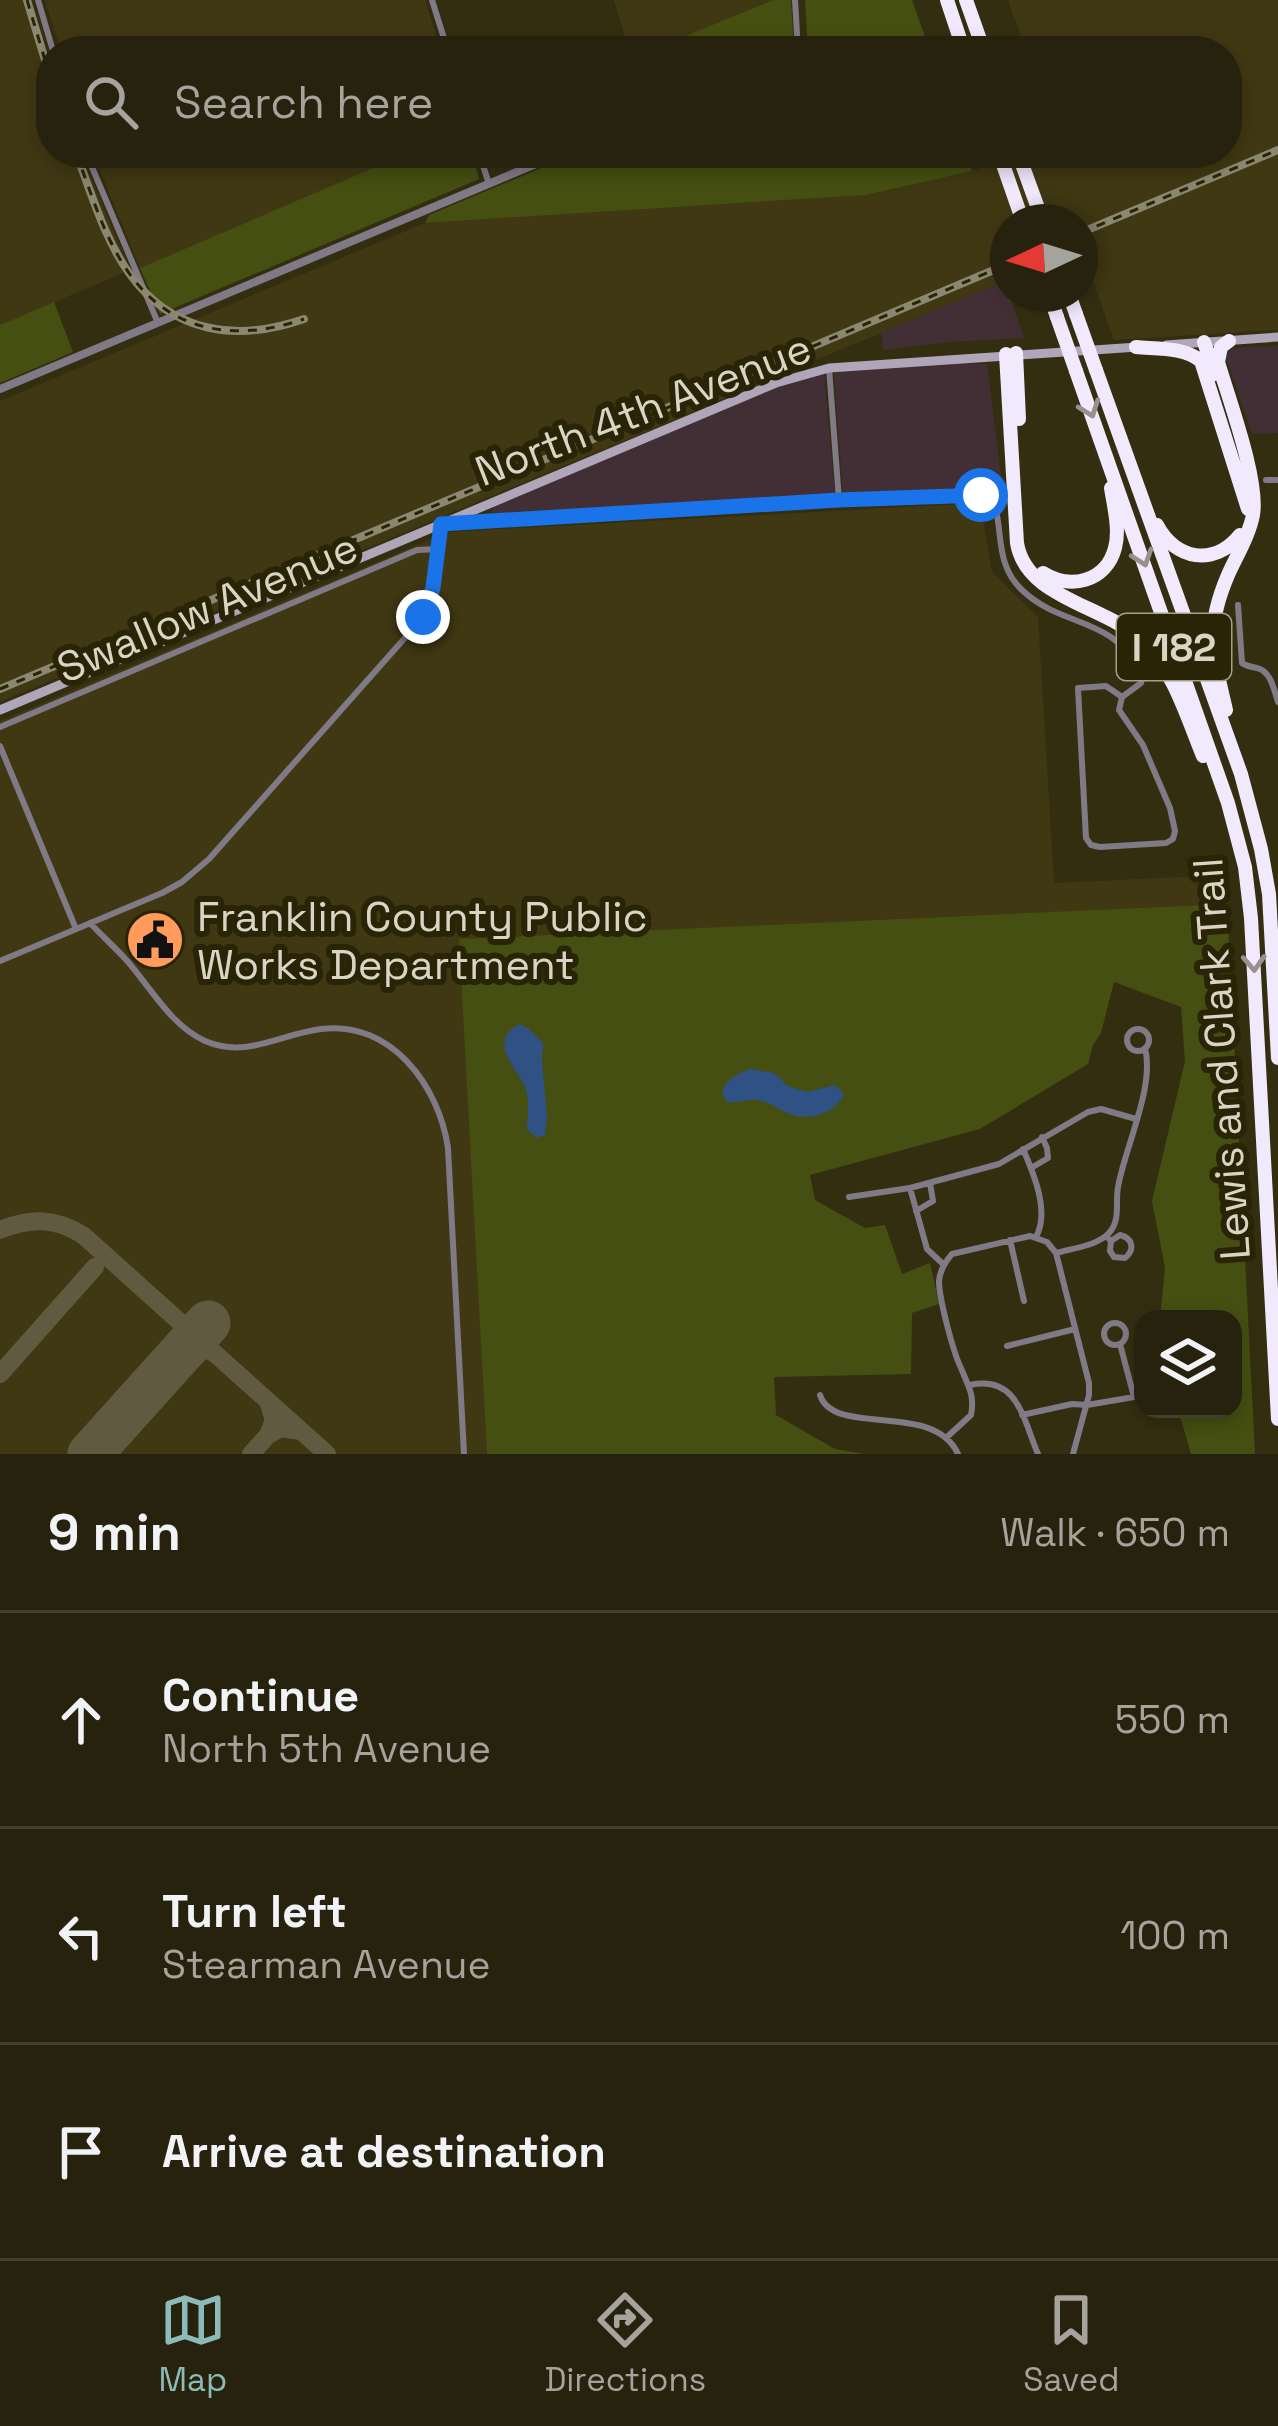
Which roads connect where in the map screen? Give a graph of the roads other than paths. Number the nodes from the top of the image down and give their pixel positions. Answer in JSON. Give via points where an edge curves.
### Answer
{"nodes":[{"id":1,"x":38,"y":0,"type":"edge"},
{"id":2,"x":432,"y":0,"type":"edge"},
{"id":3,"x":795,"y":0,"type":"edge"},
{"id":4,"x":947,"y":0,"type":"edge"},
{"id":5,"x":966,"y":0,"type":"edge"},
{"id":6,"x":976,"y":0,"type":"edge"},
{"id":7,"x":49,"y":36,"type":"edge"},
{"id":8,"x":443,"y":36,"type":"edge"},
{"id":9,"x":797,"y":36,"type":"edge"},
{"id":10,"x":959,"y":36,"type":"edge"},
{"id":11,"x":979,"y":36,"type":"edge"},
{"id":12,"x":982,"y":36,"type":"edge"},
{"id":13,"x":92,"y":168,"type":"edge"},
{"id":14,"x":484,"y":168,"type":"edge"},
{"id":15,"x":527,"y":168,"type":"edge"},
{"id":16,"x":1004,"y":168,"type":"edge"},
{"id":17,"x":1023,"y":168,"type":"edge"},
{"id":18,"x":489,"y":184,"type":"junction"},
{"id":19,"x":1017,"y":204,"type":"edge"},
{"id":20,"x":1036,"y":204,"type":"edge"},
{"id":21,"x":1055,"y":312,"type":"edge"},
{"id":22,"x":1075,"y":312,"type":"edge"},
{"id":23,"x":158,"y":323,"type":"junction"},
{"id":24,"x":1278,"y":337,"type":"edge"},
{"id":25,"x":1229,"y":341,"type":"junction"},
{"id":26,"x":1204,"y":342,"type":"junction"},
{"id":27,"x":1136,"y":347,"type":"junction"},
{"id":28,"x":1011,"y":354,"type":"junction"},
{"id":29,"x":1201,"y":361,"type":"junction"},
{"id":30,"x":829,"y":368,"type":"junction"},
{"id":31,"x":0,"y":389,"type":"edge"},
{"id":32,"x":1104,"y":448,"type":"junction"},
{"id":33,"x":1259,"y":480,"type":"junction"},
{"id":34,"x":1278,"y":480,"type":"edge"},
{"id":35,"x":1137,"y":486,"type":"junction"},
{"id":36,"x":839,"y":500,"type":"junction"},
{"id":37,"x":441,"y":524,"type":"junction"},
{"id":38,"x":438,"y":549,"type":"junction"},
{"id":39,"x":1238,"y":605,"type":"dead end"},
{"id":40,"x":118,"y":660,"type":"junction"},
{"id":41,"x":124,"y":675,"type":"junction"},
{"id":42,"x":1274,"y":677,"type":"edge"},
{"id":43,"x":1122,"y":697,"type":"junction"},
{"id":44,"x":1278,"y":702,"type":"edge"},
{"id":45,"x":0,"y":710,"type":"edge"},
{"id":46,"x":0,"y":727,"type":"edge"},
{"id":47,"x":0,"y":746,"type":"edge"},
{"id":48,"x":1241,"y":774,"type":"junction"},
{"id":49,"x":1241,"y":847,"type":"junction"},
{"id":50,"x":90,"y":923,"type":"junction"},
{"id":51,"x":76,"y":929,"type":"junction"},
{"id":52,"x":0,"y":962,"type":"edge"},
{"id":53,"x":1145,"y":1048,"type":"dead end"},
{"id":54,"x":1278,"y":1058,"type":"edge"},
{"id":55,"x":1136,"y":1119,"type":"junction"},
{"id":56,"x":1042,"y":1137,"type":"junction"},
{"id":57,"x":1023,"y":1149,"type":"junction"},
{"id":58,"x":1031,"y":1168,"type":"junction"},
{"id":59,"x":930,"y":1183,"type":"junction"},
{"id":60,"x":910,"y":1188,"type":"junction"},
{"id":61,"x":849,"y":1197,"type":"dead end"},
{"id":62,"x":916,"y":1211,"type":"junction"},
{"id":63,"x":1036,"y":1237,"type":"junction"},
{"id":64,"x":1010,"y":1240,"type":"junction"},
{"id":65,"x":1056,"y":1253,"type":"junction"},
{"id":66,"x":944,"y":1264,"type":"junction"},
{"id":67,"x":1024,"y":1301,"type":"dead end"},
{"id":68,"x":1076,"y":1329,"type":"junction"},
{"id":69,"x":1120,"y":1344,"type":"dead end"},
{"id":70,"x":1007,"y":1346,"type":"dead end"},
{"id":71,"x":970,"y":1385,"type":"junction"},
{"id":72,"x":820,"y":1395,"type":"dead end"},
{"id":73,"x":1087,"y":1405,"type":"junction"},
{"id":74,"x":1022,"y":1415,"type":"junction"},
{"id":75,"x":1278,"y":1419,"type":"edge"},
{"id":76,"x":947,"y":1437,"type":"junction"},
{"id":77,"x":464,"y":1454,"type":"edge"},
{"id":78,"x":958,"y":1454,"type":"edge"},
{"id":79,"x":1038,"y":1454,"type":"edge"},
{"id":80,"x":1073,"y":1454,"type":"edge"}],
"edges":[{"from":1,"to":7,"type":"street"},
{"from":2,"to":8,"type":"street"},
{"from":3,"to":9,"type":"street"},
{"from":4,"to":10,"type":"highway"},
{"from":5,"to":11,"type":"highway"},
{"from":6,"to":12,"type":"highway"},
{"from":13,"to":23,"type":"street"},
{"from":14,"to":18,"type":"street"},
{"from":15,"to":18,"type":"street"},
{"from":16,"to":19,"type":"highway"},
{"from":17,"to":20,"type":"highway"},
{"from":18,"to":23,"type":"street"},
{"from":21,"to":32,"type":"highway","name":"Lewis and Clark Trail","number":"I 182","one_way":true,"bridge":true},
{"from":22,"to":35,"type":"highway","name":"Lewis and Clark Trail","number":"I 182","bridge":true},
{"from":23,"to":31,"type":"street"},
{"from":24,"to":25,"type":"main road","name":"North 4th Avenue"},
{"from":25,"to":26,"type":"main road","name":"North 4th Avenue"},
{"from":25,"to":33,"type":"highway","via":[[1219,362]]},
{"from":26,"to":27,"type":"main road","name":"North 4th Avenue"},
{"from":26,"to":29,"type":"highway"},
{"from":26,"to":33,"type":"highway"},
{"from":27,"to":28,"type":"main road","name":"North 4th Avenue"},
{"from":27,"to":29,"type":"highway"},
{"from":28,"to":30,"type":"main road","name":"North 4th Avenue"},
{"from":28,"to":32,"type":"highway","via":[[1025,542],[1035,566],[1053,580],[1089,579],[1114,553]]},
{"from":28,"to":49,"type":"highway","via":[[1024,566],[1040,583],[1126,626],[1154,653]]},
{"from":29,"to":35,"type":"highway","via":[[1248,506],[1242,532],[1221,552],[1184,553],[1162,534]]},
{"from":30,"to":36,"type":"street"},
{"from":30,"to":37,"type":"main road","name":"North 4th Avenue"},
{"from":32,"to":49,"type":"highway","name":"Lewis and Clark Trail","number":"I 182","one_way":true},
{"from":33,"to":34,"type":"street"},
{"from":33,"to":48,"type":"highway","via":[[1212,626]]},
{"from":35,"to":48,"type":"highway","name":"Lewis and Clark Trail","number":"I 182"},
{"from":36,"to":37,"type":"street"},
{"from":36,"to":43,"type":"street","via":[[987,496],[996,505],[1007,572],[1025,593],[1132,654],[1142,683]]},
{"from":37,"to":38,"type":"street"},
{"from":37,"to":40,"type":"main road","name":"North 4th Avenue"},
{"from":38,"to":41,"type":"street","name":"Swallow Avenue","via":[[418,550]]},
{"from":38,"to":50,"type":"street","via":[[419,622],[209,859],[172,888]]},
{"from":39,"to":42,"type":"street","via":[[1242,663]]},
{"from":40,"to":41,"type":"street"},
{"from":40,"to":45,"type":"main road","name":"North 4th Avenue"},
{"from":41,"to":46,"type":"street","name":"Swallow Avenue"},
{"from":42,"to":44,"type":"street"},
{"from":43,"to":43,"type":"street","via":[[1106,686],[1078,688],[1086,838],[1100,847],[1166,843],[1175,831],[1170,808],[1120,714]]},
{"from":47,"to":51,"type":"street"},
{"from":48,"to":54,"type":"highway","name":"Lewis and Clark Trail","number":"I 182","via":[[1269,894]]},
{"from":49,"to":75,"type":"highway","name":"Lewis and Clark Trail","number":"I 182","one_way":true},
{"from":50,"to":51,"type":"street"},
{"from":50,"to":77,"type":"street","via":[[207,1042],[250,1048],[313,1030],[351,1029],[383,1042],[421,1078],[448,1148]]},
{"from":51,"to":52,"type":"street"},
{"from":53,"to":55,"type":"street"},
{"from":55,"to":56,"type":"street","via":[[1095,1110]]},
{"from":55,"to":65,"type":"street","via":[[1109,1238]]},
{"from":56,"to":57,"type":"street"},
{"from":56,"to":58,"type":"street","via":[[1048,1158]]},
{"from":57,"to":58,"type":"street"},
{"from":57,"to":59,"type":"street"},
{"from":58,"to":63,"type":"street","via":[[1042,1218]]},
{"from":59,"to":60,"type":"street"},
{"from":59,"to":62,"type":"street","via":[[933,1201]]},
{"from":60,"to":61,"type":"street"},
{"from":60,"to":62,"type":"street"},
{"from":62,"to":66,"type":"street","via":[[927,1249]]},
{"from":63,"to":64,"type":"street"},
{"from":63,"to":65,"type":"street"},
{"from":64,"to":66,"type":"street","via":[[957,1252]]},
{"from":64,"to":67,"type":"street"},
{"from":65,"to":68,"type":"street"},
{"from":66,"to":71,"type":"street","via":[[941,1293]]},
{"from":68,"to":70,"type":"street"},
{"from":68,"to":73,"type":"street"},
{"from":69,"to":73,"type":"street","via":[[1134,1397]]},
{"from":71,"to":74,"type":"street","via":[[1008,1390]]},
{"from":71,"to":76,"type":"street","via":[[971,1415]]},
{"from":72,"to":76,"type":"street","via":[[828,1409]]},
{"from":73,"to":74,"type":"street"},
{"from":73,"to":80,"type":"street"},
{"from":74,"to":79,"type":"street"},
{"from":76,"to":78,"type":"street"}]}
